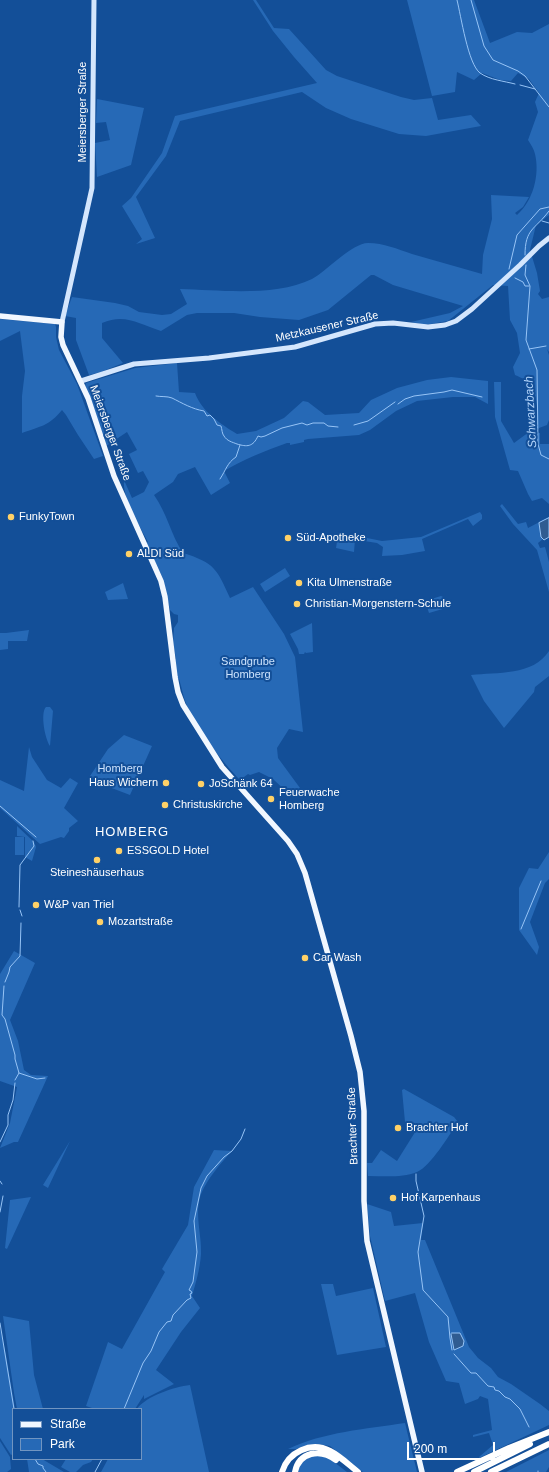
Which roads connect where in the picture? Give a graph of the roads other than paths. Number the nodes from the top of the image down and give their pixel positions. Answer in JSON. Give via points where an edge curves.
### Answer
{"nodes":[{"id":1,"x":94,"y":0,"type":"edge"},
{"id":2,"x":549,"y":238,"type":"edge"},
{"id":3,"x":0,"y":316,"type":"edge"},
{"id":4,"x":62,"y":322,"type":"junction"},
{"id":5,"x":81,"y":381,"type":"junction"},
{"id":6,"x":235,"y":781,"type":"joint"},
{"id":7,"x":549,"y":1433,"type":"edge"},
{"id":8,"x":549,"y":1444,"type":"edge"},
{"id":9,"x":513,"y":1462,"type":"junction"},
{"id":10,"x":282,"y":1472,"type":"edge"},
{"id":11,"x":295,"y":1472,"type":"edge"},
{"id":12,"x":351,"y":1472,"type":"edge"},
{"id":13,"x":358,"y":1472,"type":"edge"},
{"id":14,"x":422,"y":1472,"type":"edge"},
{"id":15,"x":457,"y":1472,"type":"edge"},
{"id":16,"x":474,"y":1472,"type":"edge"},
{"id":17,"x":491,"y":1472,"type":"edge"},
{"id":18,"x":500,"y":1472,"type":"edge"}],
"edges":[{"from":1,"to":4,"type":"main road","name":"Meiersberger Straße","via":[[92,188]]},
{"from":2,"to":5,"type":"main road","name":"Metzkausener Straße","via":[[472,309],[456,321],[445,325],[428,327],[393,323],[375,324],[294,347],[134,364]]},
{"from":3,"to":4,"type":"main road"},
{"from":4,"to":5,"type":"main road","name":"Meiersberger Straße","via":[[62,343]]},
{"from":5,"to":6,"type":"main road","name":"Meiersberger Straße","via":[[114,476],[161,581],[173,668],[180,697],[190,718],[219,763]]},
{"from":6,"to":14,"type":"main road","name":"Brachter Straße","via":[[285,837],[303,867],[351,1036],[364,1103],[364,1201],[367,1241]]},
{"from":7,"to":15,"type":"highway"},
{"from":7,"to":16,"type":"highway"},
{"from":8,"to":9,"type":"highway"},
{"from":9,"to":17,"type":"highway"},
{"from":9,"to":18,"type":"highway"},
{"from":10,"to":13,"type":"highway","via":[[294,1455],[315,1447],[330,1451]]},
{"from":11,"to":12,"type":"highway","via":[[303,1458],[316,1452],[330,1456]]}]}
